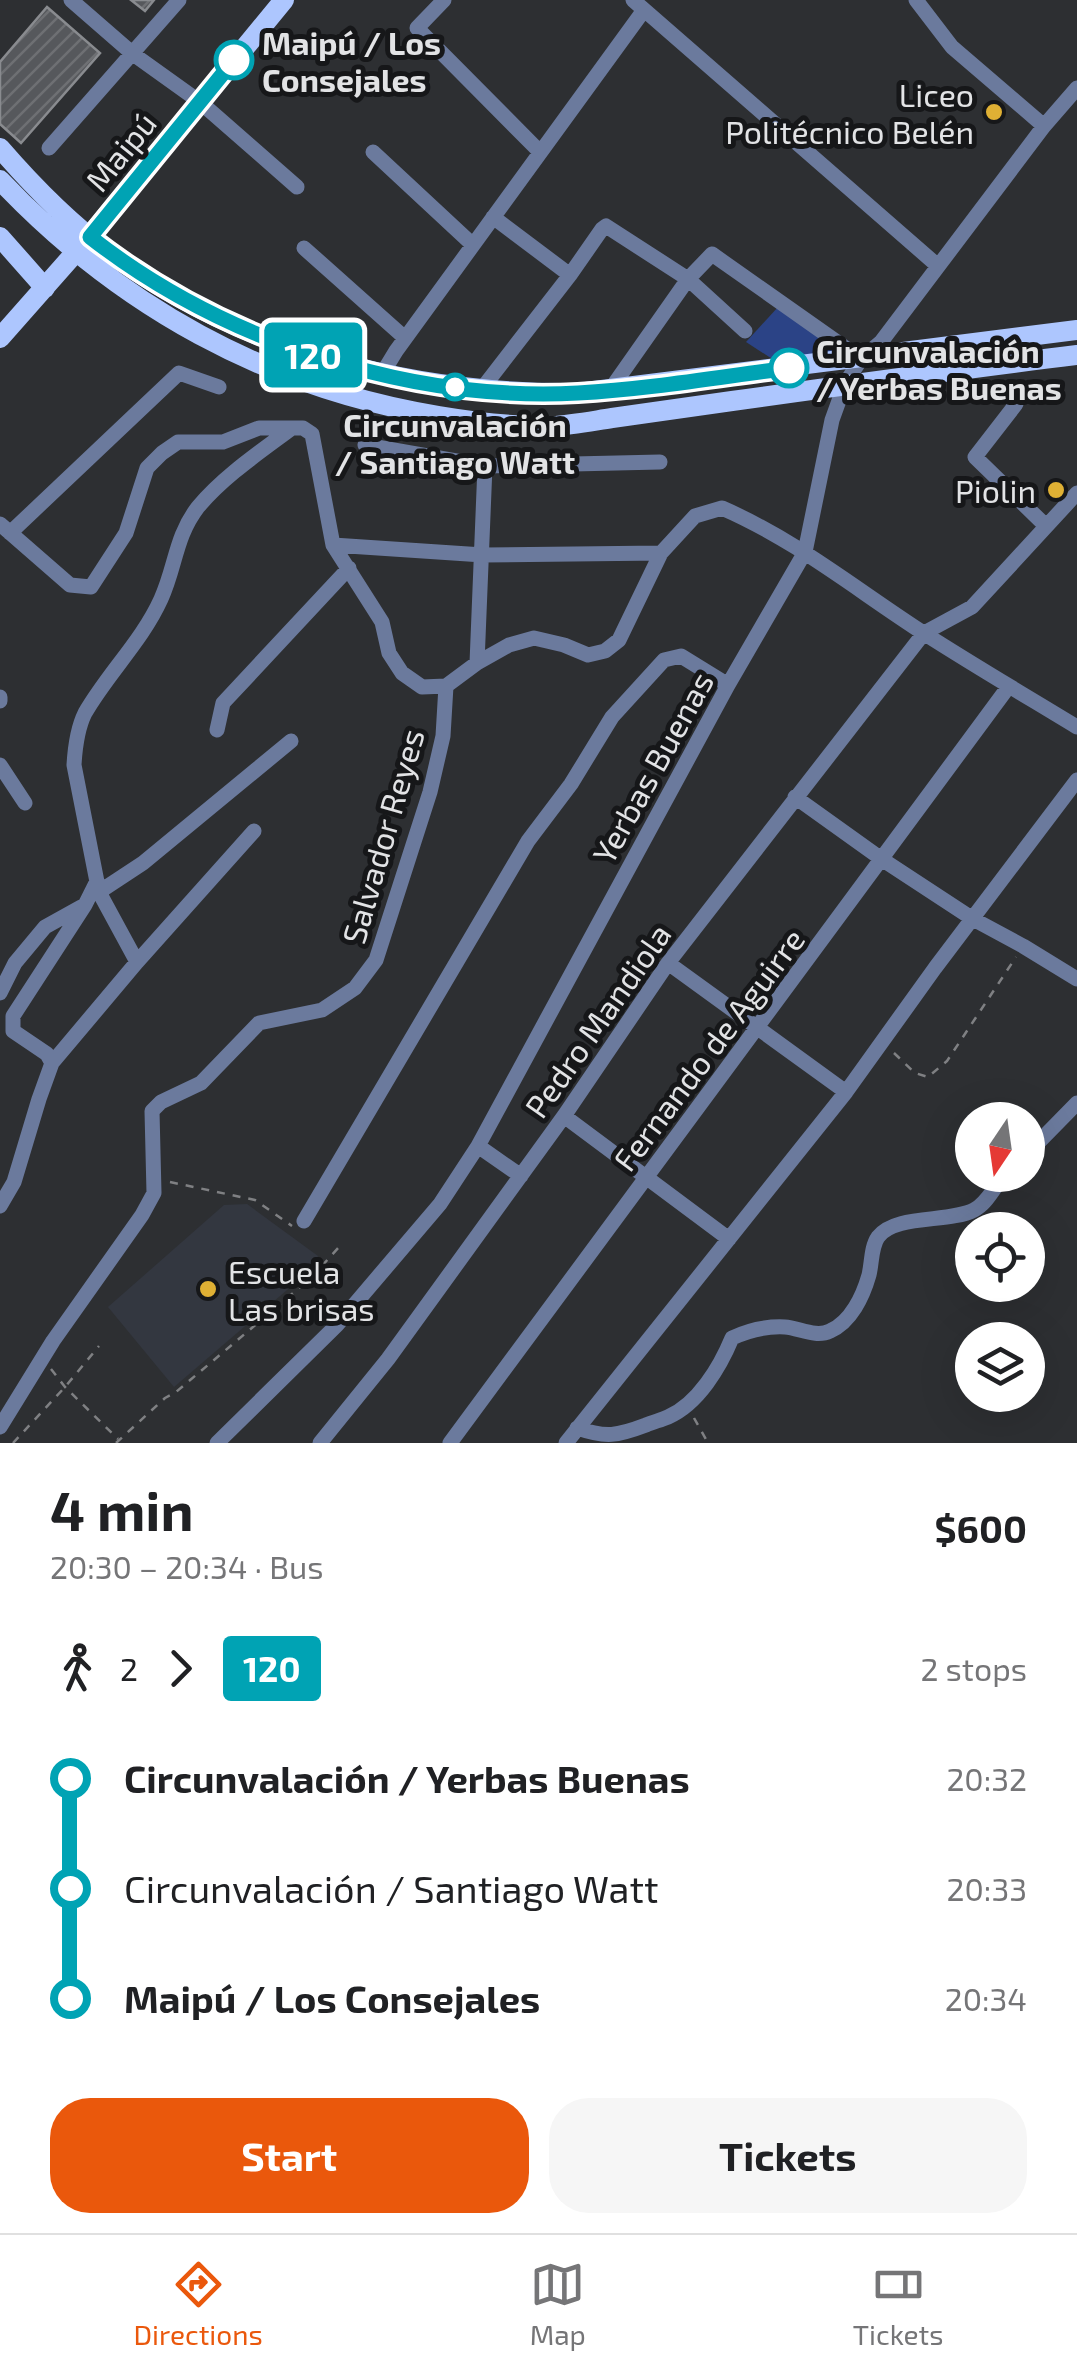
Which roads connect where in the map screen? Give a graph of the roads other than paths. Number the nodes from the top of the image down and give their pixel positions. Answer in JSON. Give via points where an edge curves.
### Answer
{"nodes":[{"id":1,"x":70,"y":0,"type":"edge"},
{"id":2,"x":179,"y":0,"type":"edge"},
{"id":3,"x":284,"y":0,"type":"edge"},
{"id":4,"x":444,"y":0,"type":"edge"},
{"id":5,"x":916,"y":0,"type":"edge"},
{"id":6,"x":638,"y":5,"type":"edge"},
{"id":7,"x":133,"y":54,"type":"junction"},
{"id":8,"x":1077,"y":88,"type":"edge"},
{"id":9,"x":200,"y":102,"type":"junction"},
{"id":10,"x":1044,"y":126,"type":"junction"},
{"id":11,"x":0,"y":148,"type":"edge"},
{"id":12,"x":49,"y":148,"type":"dead end"},
{"id":13,"x":373,"y":152,"type":"dead end"},
{"id":14,"x":540,"y":152,"type":"junction"},
{"id":15,"x":0,"y":180,"type":"edge"},
{"id":16,"x":297,"y":188,"type":"dead end"},
{"id":17,"x":493,"y":217,"type":"junction"},
{"id":18,"x":0,"y":237,"type":"edge"},
{"id":19,"x":83,"y":244,"type":"junction"},
{"id":20,"x":473,"y":245,"type":"junction"},
{"id":21,"x":304,"y":248,"type":"dead end"},
{"id":22,"x":938,"y":266,"type":"junction"},
{"id":23,"x":570,"y":275,"type":"junction"},
{"id":24,"x":688,"y":280,"type":"junction"},
{"id":25,"x":45,"y":288,"type":"junction"},
{"id":26,"x":1077,"y":330,"type":"edge"},
{"id":27,"x":745,"y":331,"type":"dead end"},
{"id":28,"x":0,"y":338,"type":"edge"},
{"id":29,"x":405,"y":338,"type":"junction"},
{"id":30,"x":1077,"y":355,"type":"edge"},
{"id":31,"x":861,"y":359,"type":"junction"},
{"id":32,"x":382,"y":374,"type":"junction"},
{"id":33,"x":845,"y":384,"type":"junction"},
{"id":34,"x":219,"y":387,"type":"dead end"},
{"id":35,"x":481,"y":390,"type":"junction"},
{"id":36,"x":610,"y":390,"type":"junction"},
{"id":37,"x":357,"y":398,"type":"junction"},
{"id":38,"x":1016,"y":404,"type":"dead end"},
{"id":39,"x":292,"y":428,"type":"junction"},
{"id":40,"x":365,"y":444,"type":"dead end"},
{"id":41,"x":660,"y":462,"type":"dead end"},
{"id":42,"x":485,"y":466,"type":"junction"},
{"id":43,"x":1077,"y":493,"type":"edge"},
{"id":44,"x":1046,"y":526,"type":"junction"},
{"id":45,"x":5,"y":528,"type":"edge"},
{"id":46,"x":333,"y":545,"type":"junction"},
{"id":47,"x":805,"y":552,"type":"junction"},
{"id":48,"x":661,"y":554,"type":"junction"},
{"id":49,"x":483,"y":555,"type":"junction"},
{"id":50,"x":349,"y":568,"type":"junction"},
{"id":51,"x":924,"y":633,"type":"junction"},
{"id":52,"x":477,"y":663,"type":"junction"},
{"id":53,"x":728,"y":685,"type":"junction"},
{"id":54,"x":446,"y":686,"type":"junction"},
{"id":55,"x":1010,"y":686,"type":"junction"},
{"id":56,"x":1077,"y":726,"type":"edge"},
{"id":57,"x":218,"y":730,"type":"dead end"},
{"id":58,"x":291,"y":741,"type":"dead end"},
{"id":59,"x":0,"y":765,"type":"edge"},
{"id":60,"x":1077,"y":780,"type":"edge"},
{"id":61,"x":796,"y":797,"type":"junction"},
{"id":62,"x":25,"y":802,"type":"dead end"},
{"id":63,"x":254,"y":831,"type":"dead end"},
{"id":64,"x":883,"y":860,"type":"junction"},
{"id":65,"x":98,"y":886,"type":"junction"},
{"id":66,"x":84,"y":905,"type":"junction"},
{"id":67,"x":974,"y":919,"type":"junction"},
{"id":68,"x":137,"y":962,"type":"junction"},
{"id":69,"x":668,"y":963,"type":"junction"},
{"id":70,"x":1077,"y":979,"type":"edge"},
{"id":71,"x":0,"y":993,"type":"edge"},
{"id":72,"x":6,"y":1015,"type":"edge"},
{"id":73,"x":758,"y":1028,"type":"junction"},
{"id":74,"x":52,"y":1063,"type":"junction"},
{"id":75,"x":846,"y":1092,"type":"junction"},
{"id":76,"x":1077,"y":1103,"type":"edge"},
{"id":77,"x":564,"y":1116,"type":"junction"},
{"id":78,"x":1045,"y":1136,"type":"edge"},
{"id":79,"x":478,"y":1146,"type":"junction"},
{"id":80,"x":520,"y":1176,"type":"junction"},
{"id":81,"x":647,"y":1177,"type":"junction"},
{"id":82,"x":992,"y":1192,"type":"edge"},
{"id":83,"x":0,"y":1206,"type":"edge"},
{"id":84,"x":304,"y":1222,"type":"road end"},
{"id":85,"x":729,"y":1239,"type":"junction"},
{"id":86,"x":0,"y":1428,"type":"edge"},
{"id":87,"x":577,"y":1428,"type":"junction"},
{"id":88,"x":223,"y":1441,"type":"edge"},
{"id":89,"x":320,"y":1443,"type":"edge"},
{"id":90,"x":450,"y":1443,"type":"edge"},
{"id":91,"x":566,"y":1443,"type":"edge"}],
"edges":[{"from":1,"to":7,"type":"street"},
{"from":2,"to":7,"type":"street"},
{"from":3,"to":9,"type":"main road","name":"Maipú"},
{"from":4,"to":14,"type":"street","via":[[416,28]]},
{"from":5,"to":10,"type":"street","via":[[952,47]]},
{"from":6,"to":14,"type":"street"},
{"from":6,"to":22,"type":"street"},
{"from":7,"to":9,"type":"street"},
{"from":7,"to":12,"type":"street"},
{"from":8,"to":10,"type":"street","name":"Yerbas Buenas"},
{"from":9,"to":16,"type":"street"},
{"from":9,"to":19,"type":"main road","name":"Maipú"},
{"from":10,"to":22,"type":"street","name":"Yerbas Buenas"},
{"from":11,"to":19,"type":"main road"},
{"from":13,"to":20,"type":"street"},
{"from":14,"to":17,"type":"street"},
{"from":15,"to":19,"type":"main road","via":[[42,223]]},
{"from":17,"to":20,"type":"street"},
{"from":17,"to":23,"type":"street"},
{"from":18,"to":25,"type":"main road"},
{"from":19,"to":25,"type":"main road","name":"Maipú"},
{"from":19,"to":32,"type":"main road","via":[[222,318]]},
{"from":19,"to":37,"type":"main road","via":[[149,306],[214,344]]},
{"from":20,"to":29,"type":"street"},
{"from":21,"to":29,"type":"street"},
{"from":22,"to":31,"type":"street","name":"Yerbas Buenas","via":[[882,342]]},
{"from":23,"to":24,"type":"street","via":[[606,226]]},
{"from":23,"to":35,"type":"street"},
{"from":24,"to":27,"type":"street"},
{"from":24,"to":31,"type":"street","via":[[712,254]]},
{"from":24,"to":36,"type":"street"},
{"from":25,"to":28,"type":"main road","name":"Maipú"},
{"from":26,"to":31,"type":"main road"},
{"from":29,"to":32,"type":"street"},
{"from":30,"to":33,"type":"main road"},
{"from":31,"to":33,"type":"street","name":"Yerbas Buenas"},
{"from":31,"to":36,"type":"main road"},
{"from":32,"to":35,"type":"main road"},
{"from":32,"to":37,"type":"main road"},
{"from":33,"to":37,"type":"main road","via":[[554,426],[455,419]]},
{"from":33,"to":47,"type":"street","name":"Yerbas Buenas"},
{"from":34,"to":45,"type":"street","via":[[179,373]]},
{"from":35,"to":36,"type":"main road"},
{"from":38,"to":44,"type":"street","via":[[975,457]]},
{"from":39,"to":45,"type":"street","via":[[260,428],[223,442],[178,442],[162,453],[148,468],[126,533],[91,586],[70,585]]},
{"from":39,"to":46,"type":"street","name":"Salvador Reyes","via":[[312,434]]},
{"from":39,"to":65,"type":"street","via":[[186,522],[162,596],[84,715],[74,765]]},
{"from":40,"to":42,"type":"street"},
{"from":41,"to":42,"type":"street"},
{"from":42,"to":49,"type":"street"},
{"from":43,"to":44,"type":"street"},
{"from":44,"to":51,"type":"street","via":[[972,606]]},
{"from":46,"to":49,"type":"street"},
{"from":46,"to":50,"type":"street","name":"Salvador Reyes"},
{"from":47,"to":48,"type":"street","via":[[722,508],[695,516]]},
{"from":47,"to":51,"type":"street"},
{"from":47,"to":53,"type":"street","name":"Yerbas Buenas"},
{"from":48,"to":49,"type":"street"},
{"from":48,"to":52,"type":"street","via":[[619,640],[605,651],[588,655],[534,638]]},
{"from":49,"to":52,"type":"street"},
{"from":50,"to":54,"type":"street","name":"Salvador Reyes","via":[[382,622],[402,673],[422,686]]},
{"from":50,"to":57,"type":"street","via":[[223,703]]},
{"from":51,"to":55,"type":"street"},
{"from":51,"to":61,"type":"street","name":"Pedro Mandiola"},
{"from":52,"to":54,"type":"street"},
{"from":53,"to":79,"type":"street","name":"Yerbas Buenas"},
{"from":53,"to":84,"type":"street","via":[[680,656],[664,660],[612,718],[528,840]]},
{"from":54,"to":86,"type":"street","name":"Salvador Reyes","via":[[430,792],[376,960],[355,988],[322,1010],[260,1023],[201,1083],[152,1111],[154,1193]]},
{"from":55,"to":56,"type":"street"},
{"from":55,"to":64,"type":"street","name":"Fernando de Aguirre"},
{"from":58,"to":65,"type":"street","via":[[144,863]]},
{"from":59,"to":62,"type":"street"},
{"from":60,"to":67,"type":"street"},
{"from":61,"to":64,"type":"street"},
{"from":61,"to":69,"type":"street","name":"Pedro Mandiola"},
{"from":63,"to":68,"type":"street"},
{"from":64,"to":67,"type":"street"},
{"from":64,"to":73,"type":"street","name":"Fernando de Aguirre"},
{"from":65,"to":66,"type":"street"},
{"from":65,"to":68,"type":"street"},
{"from":66,"to":71,"type":"street","via":[[46,927],[14,963]]},
{"from":66,"to":72,"type":"street"},
{"from":67,"to":70,"type":"street"},
{"from":67,"to":75,"type":"street"},
{"from":68,"to":74,"type":"street"},
{"from":69,"to":73,"type":"street"},
{"from":69,"to":77,"type":"street","name":"Pedro Mandiola"},
{"from":72,"to":74,"type":"street"},
{"from":73,"to":75,"type":"street"},
{"from":73,"to":81,"type":"street","name":"Fernando de Aguirre"},
{"from":74,"to":83,"type":"street"},
{"from":75,"to":85,"type":"street"},
{"from":76,"to":78,"type":"street"},
{"from":77,"to":80,"type":"street","name":"Pedro Mandiola"},
{"from":77,"to":81,"type":"street"},
{"from":79,"to":80,"type":"street"},
{"from":79,"to":88,"type":"street","name":"Yerbas Buenas","via":[[440,1204],[337,1326]]},
{"from":80,"to":89,"type":"street","name":"Pedro Mandiola"},
{"from":81,"to":85,"type":"street"},
{"from":81,"to":90,"type":"street","name":"Fernando de Aguirre"},
{"from":82,"to":87,"type":"street","via":[[962,1215],[886,1230],[876,1239],[855,1310],[832,1330],[748,1330],[732,1338],[702,1391],[672,1416],[615,1436]]},
{"from":85,"to":87,"type":"street"},
{"from":87,"to":91,"type":"street"}]}
